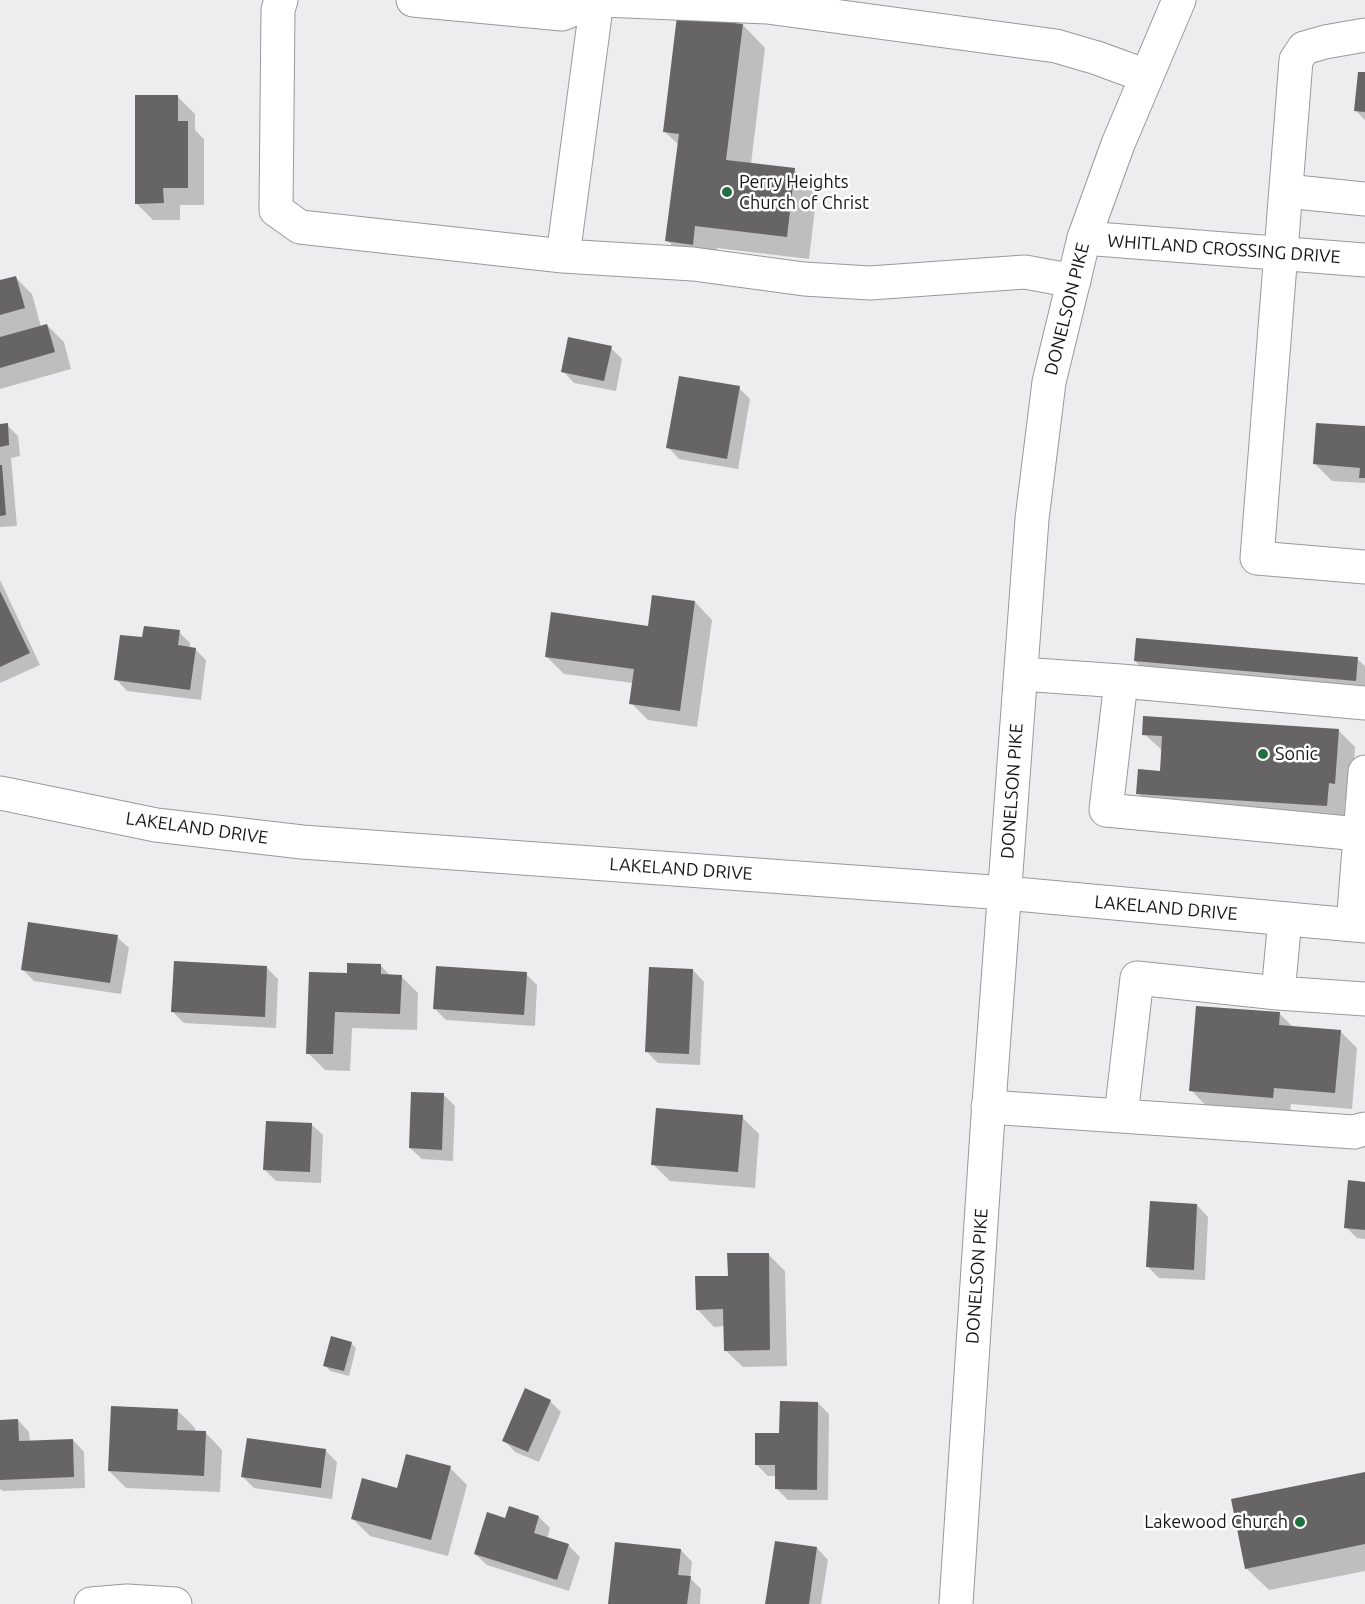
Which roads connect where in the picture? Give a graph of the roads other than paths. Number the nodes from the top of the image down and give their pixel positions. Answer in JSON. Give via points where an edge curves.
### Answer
{"nodes":[{"id":1,"x":281,"y":0,"type":"edge"},
{"id":2,"x":413,"y":0,"type":"edge"},
{"id":3,"x":597,"y":0,"type":"edge"},
{"id":4,"x":604,"y":0,"type":"edge"},
{"id":5,"x":1179,"y":0,"type":"edge"},
{"id":6,"x":1365,"y":35,"type":"edge"},
{"id":7,"x":1325,"y":42,"type":"junction"},
{"id":8,"x":1365,"y":56,"type":"edge"},
{"id":9,"x":1146,"y":76,"type":"junction"},
{"id":10,"x":1286,"y":191,"type":"junction"},
{"id":11,"x":1365,"y":199,"type":"edge"},
{"id":12,"x":1084,"y":238,"type":"junction"},
{"id":13,"x":1282,"y":254,"type":"junction"},
{"id":14,"x":563,"y":256,"type":"junction"},
{"id":15,"x":1365,"y":260,"type":"edge"},
{"id":16,"x":1074,"y":281,"type":"junction"},
{"id":17,"x":1365,"y":567,"type":"edge"},
{"id":18,"x":1021,"y":674,"type":"junction"},
{"id":19,"x":1121,"y":681,"type":"junction"},
{"id":20,"x":1365,"y":703,"type":"edge"},
{"id":21,"x":1365,"y":772,"type":"edge"},
{"id":22,"x":0,"y":793,"type":"edge"},
{"id":23,"x":1359,"y":834,"type":"junction"},
{"id":24,"x":1005,"y":892,"type":"junction"},
{"id":25,"x":1285,"y":919,"type":"junction"},
{"id":26,"x":1359,"y":926,"type":"edge"},
{"id":27,"x":1278,"y":993,"type":"junction"},
{"id":28,"x":1365,"y":999,"type":"edge"},
{"id":29,"x":988,"y":1107,"type":"junction"},
{"id":30,"x":1121,"y":1116,"type":"junction"},
{"id":31,"x":1365,"y":1130,"type":"edge"},
{"id":32,"x":91,"y":1604,"type":"edge"},
{"id":33,"x":174,"y":1604,"type":"edge"},
{"id":34,"x":956,"y":1604,"type":"edge"}],
"edges":[{"from":1,"to":14,"type":"street","via":[[276,210],[300,227]]},
{"from":2,"to":3,"type":"street","via":[[562,14]]},
{"from":3,"to":14,"type":"street"},
{"from":4,"to":9,"type":"street","via":[[767,7],[1056,46]]},
{"from":5,"to":9,"type":"street","name":"DONELSON PIKE"},
{"from":6,"to":7,"type":"street"},
{"from":7,"to":8,"type":"street"},
{"from":7,"to":10,"type":"street","via":[[1304,48],[1296,60]]},
{"from":9,"to":12,"type":"street","name":"DONELSON PIKE"},
{"from":10,"to":11,"type":"street"},
{"from":10,"to":13,"type":"street"},
{"from":12,"to":13,"type":"street","name":"WHITLAND CROSSING DRIVE"},
{"from":12,"to":16,"type":"street","name":"DONELSON PIKE"},
{"from":13,"to":15,"type":"street","name":"WHITLAND CROSSING DRIVE"},
{"from":13,"to":17,"type":"street","via":[[1257,558]]},
{"from":14,"to":16,"type":"street","via":[[693,264],[804,279],[870,283],[1024,272]]},
{"from":16,"to":18,"type":"street","name":"DONELSON PIKE","via":[[1048,393],[1032,519]]},
{"from":18,"to":19,"type":"street"},
{"from":18,"to":24,"type":"street","name":"DONELSON PIKE"},
{"from":19,"to":20,"type":"street"},
{"from":19,"to":23,"type":"street","via":[[1106,810]]},
{"from":21,"to":23,"type":"street"},
{"from":22,"to":24,"type":"street","name":"LAKELAND DRIVE","via":[[156,825],[302,842]]},
{"from":23,"to":26,"type":"street"},
{"from":24,"to":25,"type":"street","name":"LAKELAND DRIVE"},
{"from":24,"to":29,"type":"street","name":"DONELSON PIKE"},
{"from":25,"to":26,"type":"street","name":"LAKELAND DRIVE"},
{"from":25,"to":27,"type":"street"},
{"from":27,"to":28,"type":"street"},
{"from":27,"to":30,"type":"street","via":[[1137,978]]},
{"from":29,"to":30,"type":"street"},
{"from":29,"to":34,"type":"street","name":"DONELSON PIKE"},
{"from":30,"to":31,"type":"street"},
{"from":32,"to":33,"type":"street"}]}
